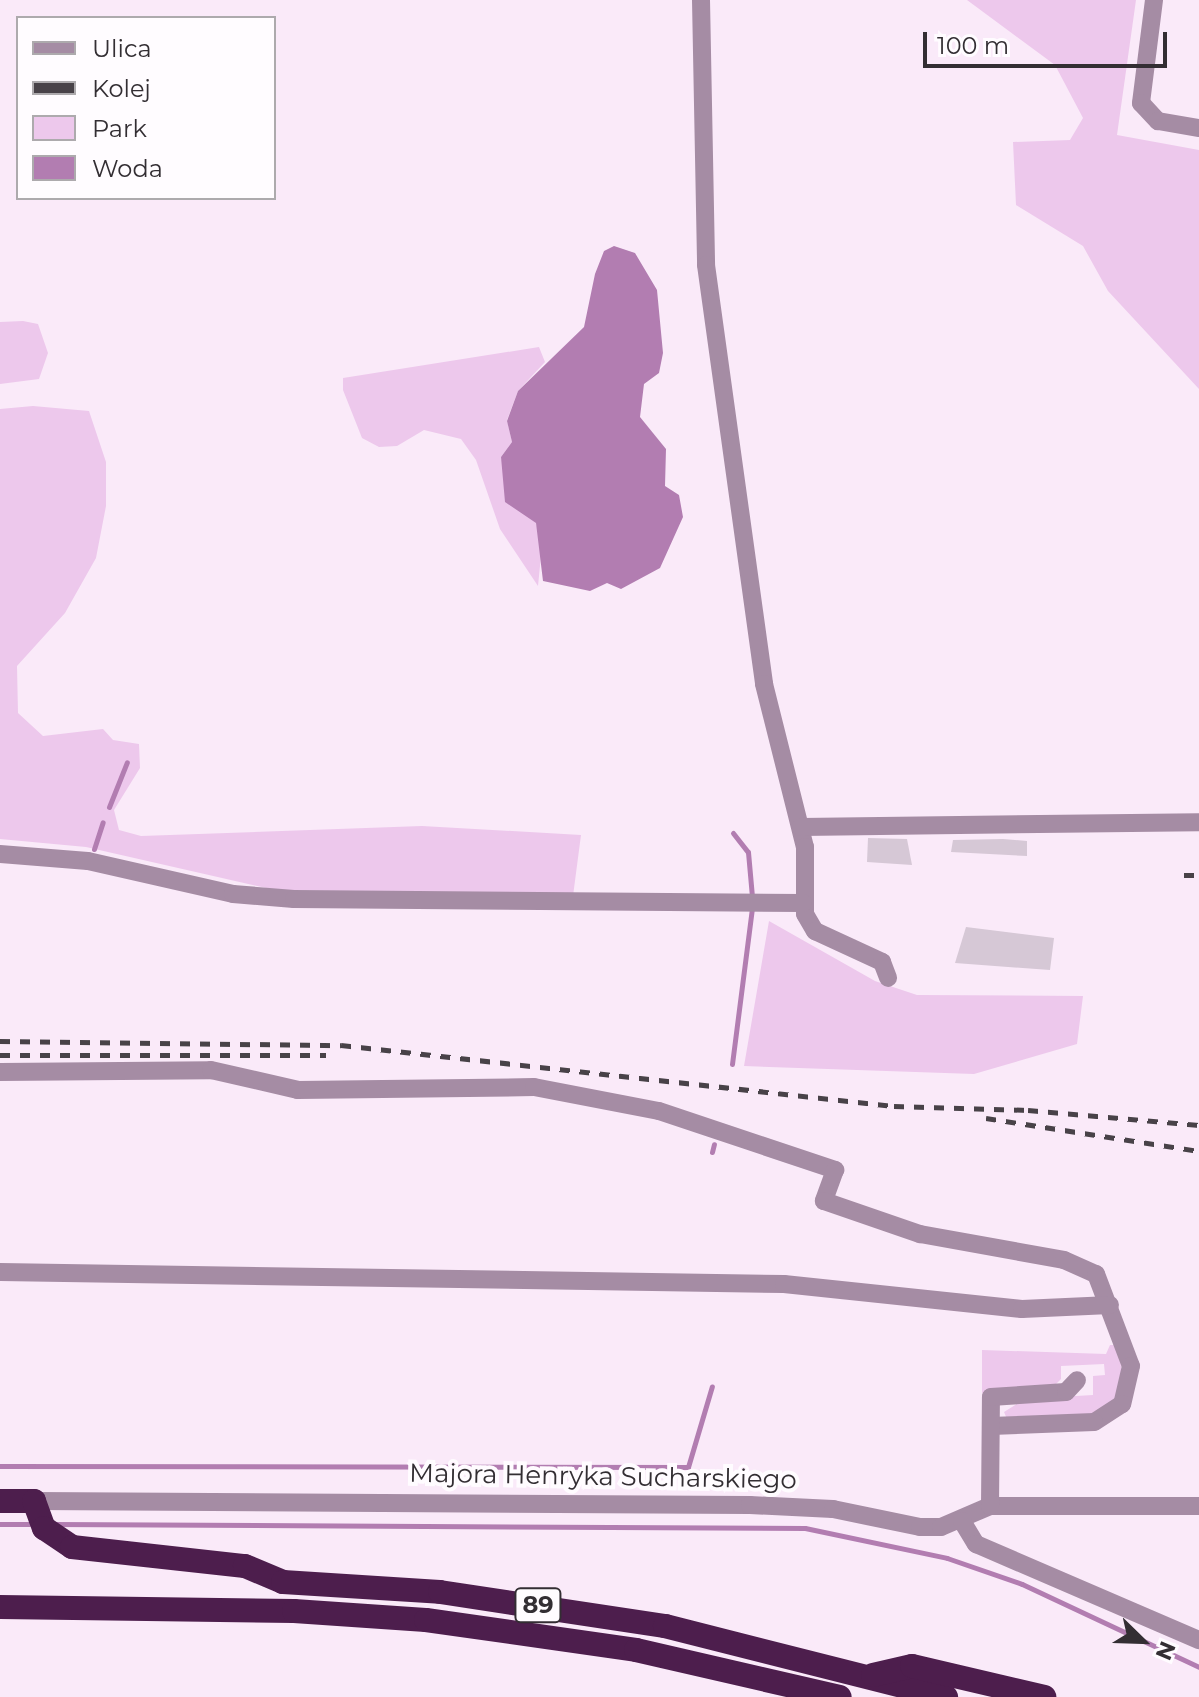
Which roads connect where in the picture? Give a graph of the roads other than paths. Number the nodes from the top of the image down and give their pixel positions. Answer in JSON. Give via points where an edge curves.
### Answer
{"nodes":[{"id":1,"x":701,"y":0,"type":"edge"},
{"id":2,"x":1154,"y":0,"type":"edge"},
{"id":3,"x":1199,"y":128,"type":"edge"},
{"id":4,"x":1199,"y":822,"type":"edge"},
{"id":5,"x":801,"y":827,"type":"junction"},
{"id":6,"x":0,"y":854,"type":"edge"},
{"id":7,"x":803,"y":903,"type":"junction"},
{"id":8,"x":888,"y":978,"type":"dead end"},
{"id":9,"x":0,"y":1072,"type":"edge"},
{"id":10,"x":0,"y":1272,"type":"edge"},
{"id":11,"x":1110,"y":1305,"type":"junction"},
{"id":12,"x":1077,"y":1380,"type":"dead end"},
{"id":13,"x":991,"y":1426,"type":"junction"},
{"id":14,"x":0,"y":1501,"type":"edge"},
{"id":15,"x":34,"y":1501,"type":"junction"},
{"id":16,"x":990,"y":1506,"type":"junction"},
{"id":17,"x":1199,"y":1506,"type":"edge"},
{"id":18,"x":962,"y":1521,"type":"junction"},
{"id":19,"x":0,"y":1607,"type":"edge"},
{"id":20,"x":1199,"y":1640,"type":"edge"},
{"id":21,"x":871,"y":1675,"type":"junction"},
{"id":22,"x":840,"y":1697,"type":"edge"},
{"id":23,"x":946,"y":1697,"type":"edge"},
{"id":24,"x":1044,"y":1697,"type":"edge"}],
"edges":[{"from":1,"to":5,"type":"street","via":[[706,265],[764,684]]},
{"from":2,"to":3,"type":"street","via":[[1141,103],[1158,121]]},
{"from":4,"to":5,"type":"street"},
{"from":5,"to":7,"type":"street"},
{"from":6,"to":7,"type":"street","via":[[88,861],[262,897]]},
{"from":7,"to":8,"type":"street","via":[[815,931],[872,955]]},
{"from":9,"to":11,"type":"street","via":[[211,1070],[281,1089],[502,1084],[611,1099],[835,1170],[824,1201],[869,1218],[948,1241],[1079,1264],[1096,1274]]},
{"from":10,"to":11,"type":"street","via":[[784,1284],[1022,1309]]},
{"from":11,"to":13,"type":"street","via":[[1132,1380],[1115,1413],[1094,1422]]},
{"from":12,"to":13,"type":"street","via":[[1066,1392],[991,1397]]},
{"from":13,"to":16,"type":"street"},
{"from":14,"to":15,"type":"highway","name":"Majora Henryka Sucharskiego"},
{"from":15,"to":18,"type":"street","name":"Majora Henryka Sucharskiego","via":[[750,1505],[833,1509],[920,1527]]},
{"from":15,"to":21,"type":"highway","number":"89","via":[[44,1528],[72,1547],[245,1566],[283,1582],[560,1608]]},
{"from":16,"to":17,"type":"street","name":"Majora Henryka Sucharskiego"},
{"from":16,"to":18,"type":"street","name":"Majora Henryka Sucharskiego"},
{"from":18,"to":20,"type":"street","via":[[976,1544]]},
{"from":19,"to":22,"type":"highway","number":"89","via":[[294,1611],[426,1620],[636,1650]]},
{"from":21,"to":23,"type":"highway"},
{"from":21,"to":24,"type":"highway","number":"89","via":[[912,1666]]}]}
